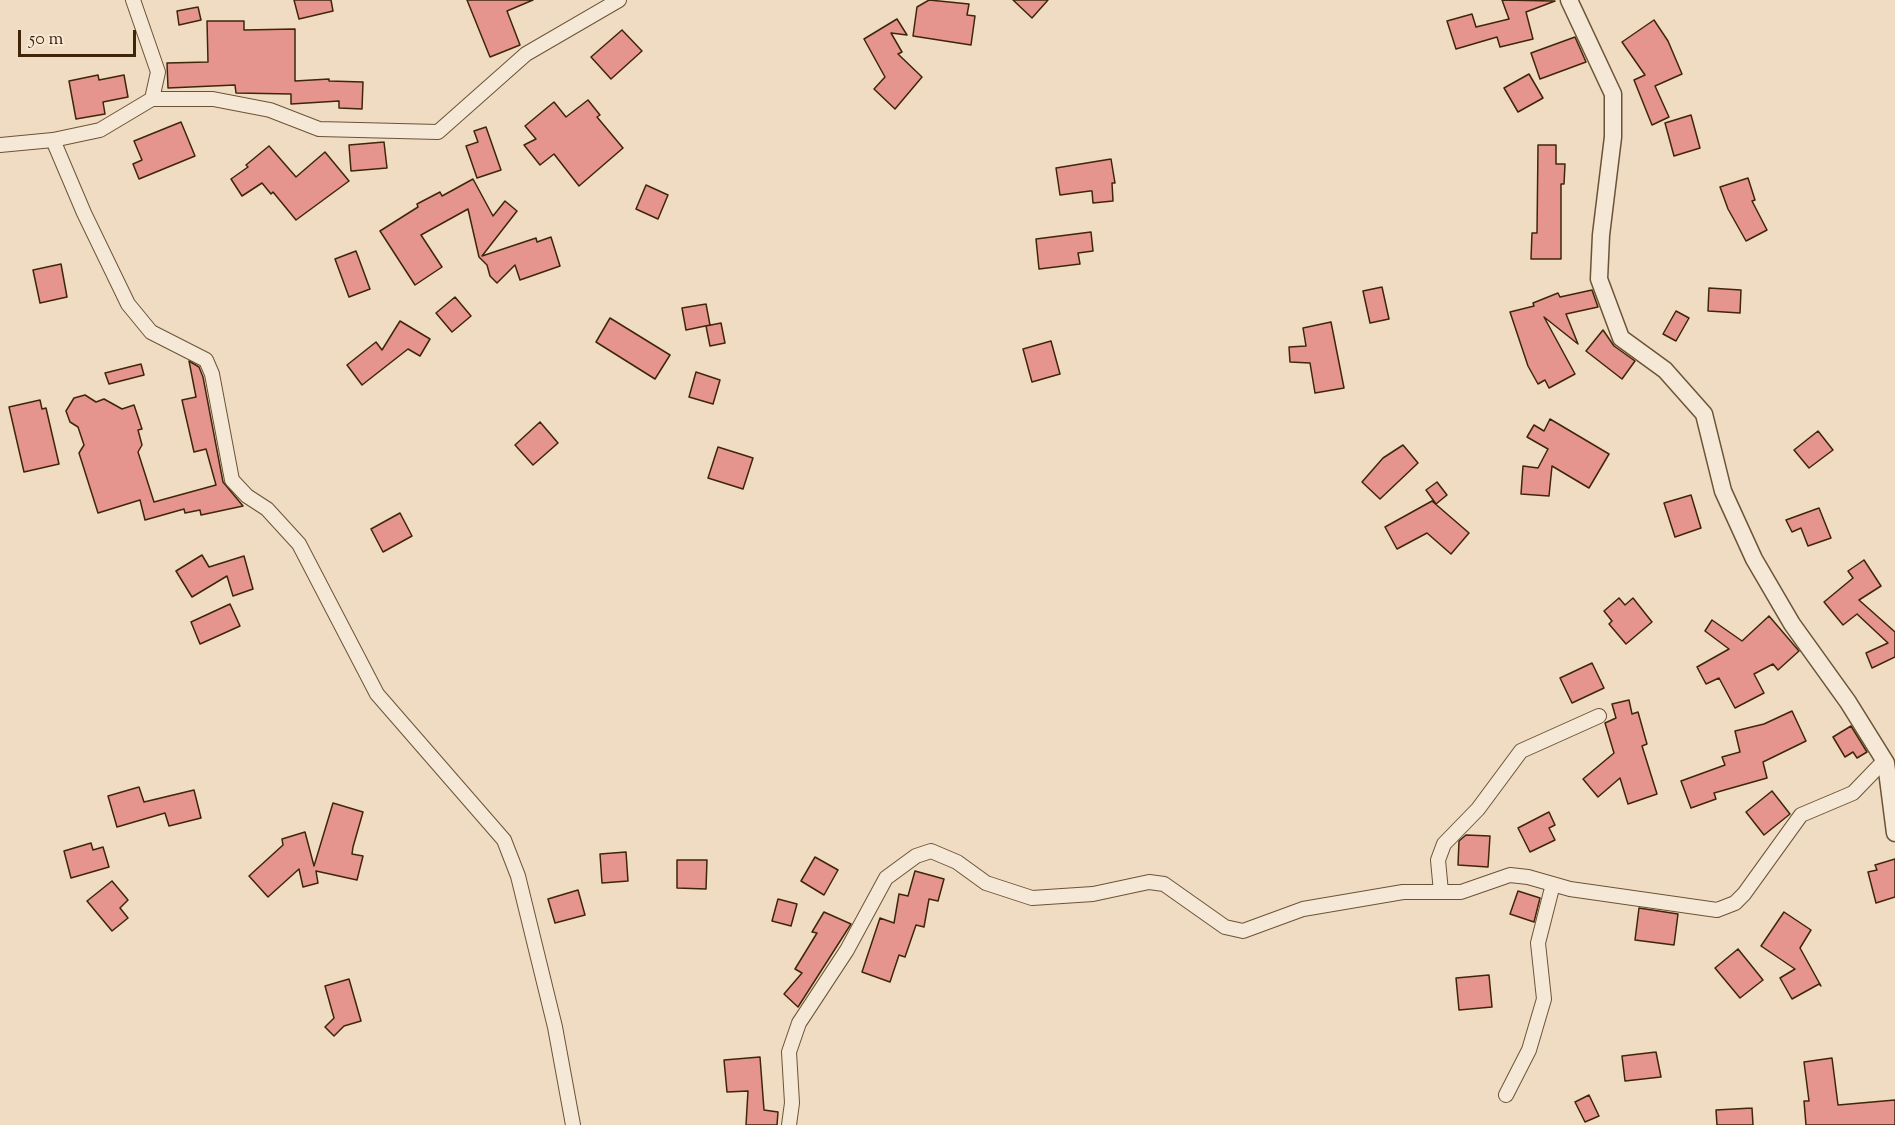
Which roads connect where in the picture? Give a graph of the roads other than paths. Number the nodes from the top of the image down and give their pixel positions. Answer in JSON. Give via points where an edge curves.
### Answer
{"nodes":[{"id":1,"x":133,"y":0,"type":"edge"},
{"id":2,"x":619,"y":0,"type":"edge"},
{"id":3,"x":1569,"y":0,"type":"edge"},
{"id":4,"x":152,"y":99,"type":"junction"},
{"id":5,"x":53,"y":140,"type":"junction"},
{"id":6,"x":0,"y":145,"type":"edge"},
{"id":7,"x":1599,"y":716,"type":"dead end"},
{"id":8,"x":1886,"y":763,"type":"junction"},
{"id":9,"x":1895,"y":833,"type":"edge"},
{"id":10,"x":1553,"y":884,"type":"junction"},
{"id":11,"x":1441,"y":892,"type":"junction"},
{"id":12,"x":1506,"y":1095,"type":"dead end"},
{"id":13,"x":573,"y":1125,"type":"edge"},
{"id":14,"x":789,"y":1125,"type":"edge"}],
"edges":[{"from":1,"to":4,"type":"street","via":[[158,72]]},
{"from":2,"to":4,"type":"street","via":[[526,54],[438,132],[319,129],[270,110],[213,99]]},
{"from":3,"to":8,"type":"street","via":[[1613,94],[1613,136],[1599,279],[1621,338],[1665,370],[1704,414],[1723,491],[1754,559],[1792,624]]},
{"from":4,"to":5,"type":"street","via":[[100,130]]},
{"from":5,"to":6,"type":"street"},
{"from":5,"to":13,"type":"street","via":[[128,304],[151,332],[206,360],[232,480],[267,509],[299,544],[377,694],[504,840],[518,876],[555,1027]]},
{"from":7,"to":11,"type":"street","via":[[1521,751],[1478,808],[1444,844],[1438,860]]},
{"from":8,"to":9,"type":"street"},
{"from":8,"to":10,"type":"street","via":[[1853,793],[1802,815],[1744,894],[1735,903],[1717,910]]},
{"from":10,"to":11,"type":"street","via":[[1510,875],[1461,892]]},
{"from":10,"to":12,"type":"street","via":[[1538,943],[1544,999],[1529,1050]]},
{"from":11,"to":14,"type":"street","via":[[1403,892],[1303,909],[1243,931],[1225,927],[1164,884],[1149,882],[1093,894],[1032,898],[987,883],[957,862],[931,851],[916,856],[886,878],[847,950],[799,1023],[789,1052]]}]}
